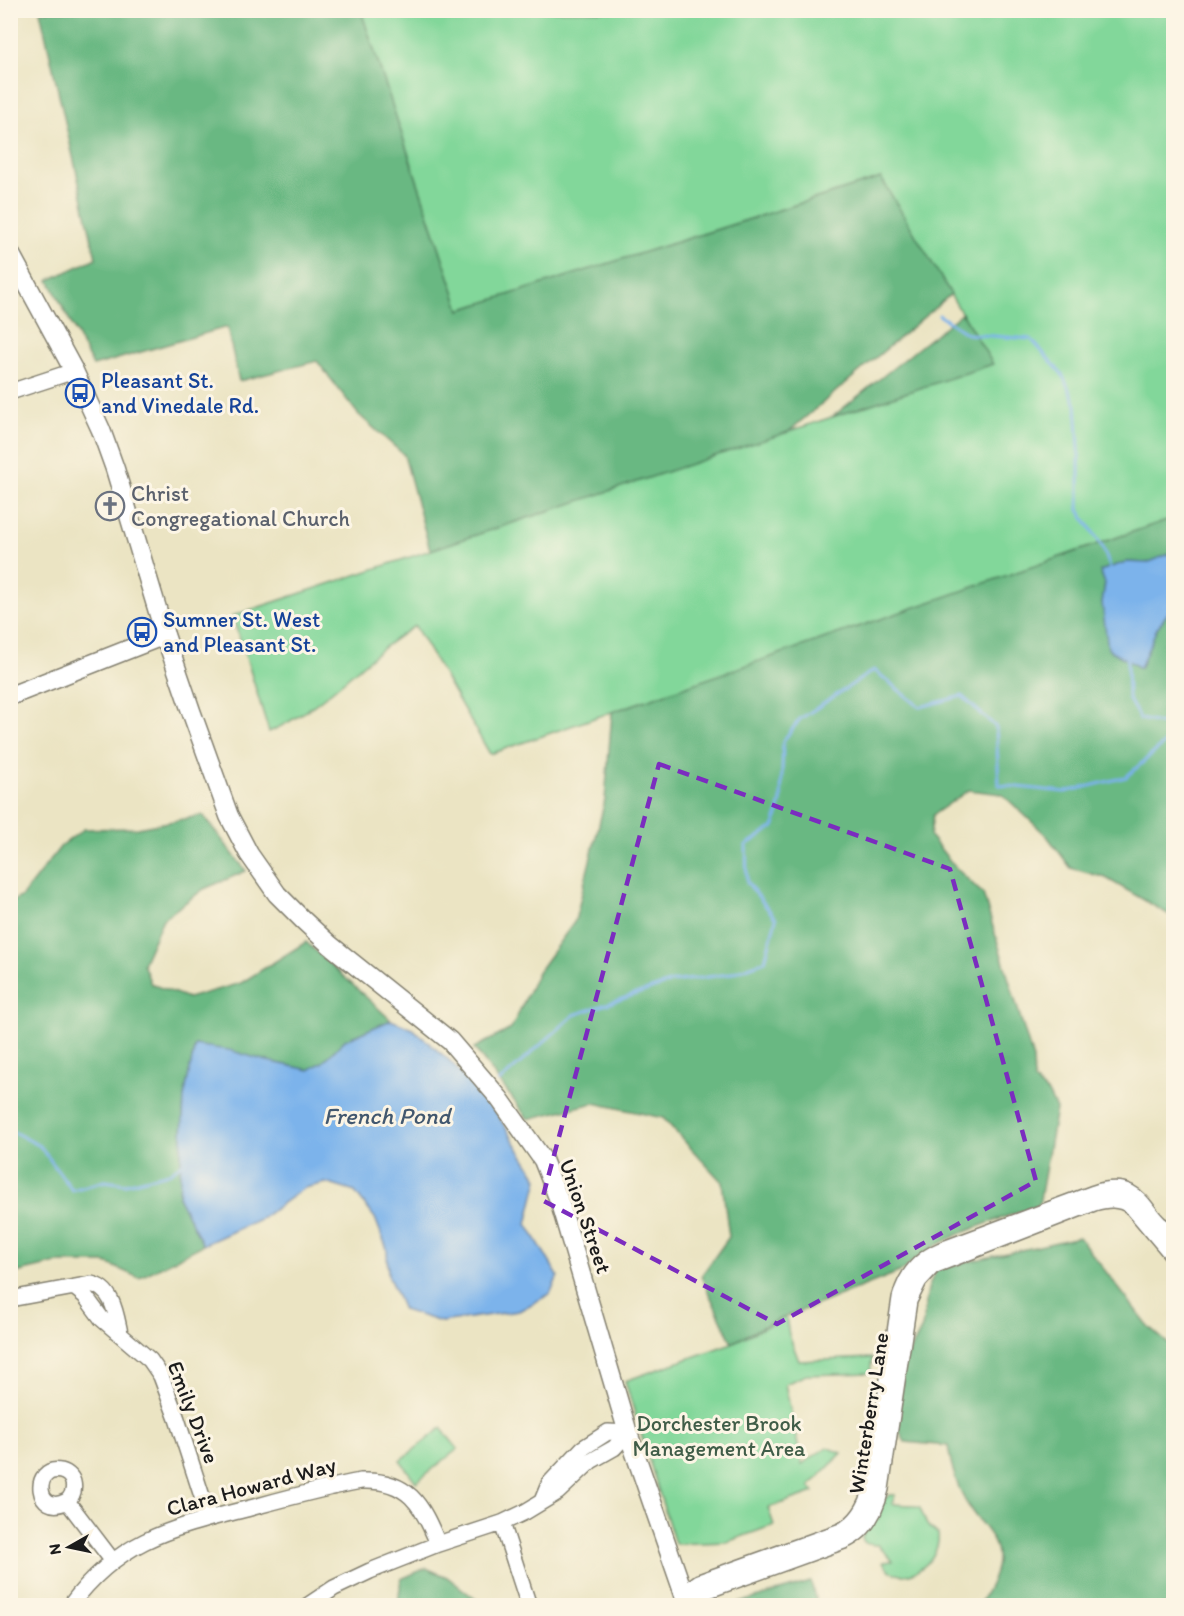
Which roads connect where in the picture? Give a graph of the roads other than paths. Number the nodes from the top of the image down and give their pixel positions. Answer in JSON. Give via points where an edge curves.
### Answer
{"nodes":[{"id":1,"x":10,"y":253,"type":"edge"},
{"id":2,"x":74,"y":371,"type":"junction"},
{"id":3,"x":10,"y":392,"type":"edge"},
{"id":4,"x":165,"y":635,"type":"junction"},
{"id":5,"x":10,"y":696,"type":"edge"},
{"id":6,"x":1173,"y":1230,"type":"edge"},
{"id":7,"x":1171,"y":1253,"type":"edge"},
{"id":8,"x":10,"y":1299,"type":"edge"},
{"id":9,"x":892,"y":1385,"type":"junction"},
{"id":10,"x":628,"y":1433,"type":"junction"},
{"id":11,"x":68,"y":1501,"type":"dead end"},
{"id":12,"x":209,"y":1518,"type":"junction"},
{"id":13,"x":502,"y":1523,"type":"junction"},
{"id":14,"x":438,"y":1544,"type":"junction"},
{"id":15,"x":112,"y":1560,"type":"junction"},
{"id":16,"x":686,"y":1600,"type":"edge"},
{"id":17,"x":70,"y":1605,"type":"edge"},
{"id":18,"x":307,"y":1605,"type":"edge"},
{"id":19,"x":529,"y":1605,"type":"edge"}],
"edges":[{"from":1,"to":2,"type":"main road","name":"Union Street"},
{"from":2,"to":3,"type":"street"},
{"from":2,"to":4,"type":"main road","name":"Union Street","via":[[115,469]]},
{"from":4,"to":5,"type":"main road"},
{"from":4,"to":10,"type":"main road","name":"Union Street","via":[[229,816],[277,894],[330,945],[450,1041],[499,1098],[543,1160],[560,1200]]},
{"from":6,"to":7,"type":"street"},
{"from":6,"to":9,"type":"street","name":"Winterberry Lane","via":[[1162,1226],[1139,1199],[1110,1188],[934,1253],[914,1269],[902,1291]]},
{"from":7,"to":9,"type":"street","name":"Winterberry Lane","via":[[1131,1206],[1110,1200],[940,1263],[923,1276],[912,1294]]},
{"from":8,"to":12,"type":"street","name":"Emily Drive","via":[[75,1288],[102,1319],[150,1360],[161,1376]]},
{"from":9,"to":16,"type":"street","name":"Winterberry Lane","via":[[873,1514],[850,1533],[699,1582]]},
{"from":10,"to":13,"type":"street","via":[[609,1432],[583,1448],[549,1484],[542,1501]]},
{"from":10,"to":16,"type":"main road","name":"Union Street"},
{"from":11,"to":15,"type":"street"},
{"from":12,"to":14,"type":"street","name":"Clara Howard Way","via":[[334,1486],[377,1480],[397,1486],[415,1500],[427,1516]]},
{"from":12,"to":15,"type":"street","name":"Clara Howard Way","via":[[148,1539]]},
{"from":13,"to":14,"type":"street"},
{"from":13,"to":19,"type":"street"},
{"from":14,"to":18,"type":"street","via":[[370,1571]]},
{"from":15,"to":17,"type":"street","name":"Clara Howard Way"}]}
